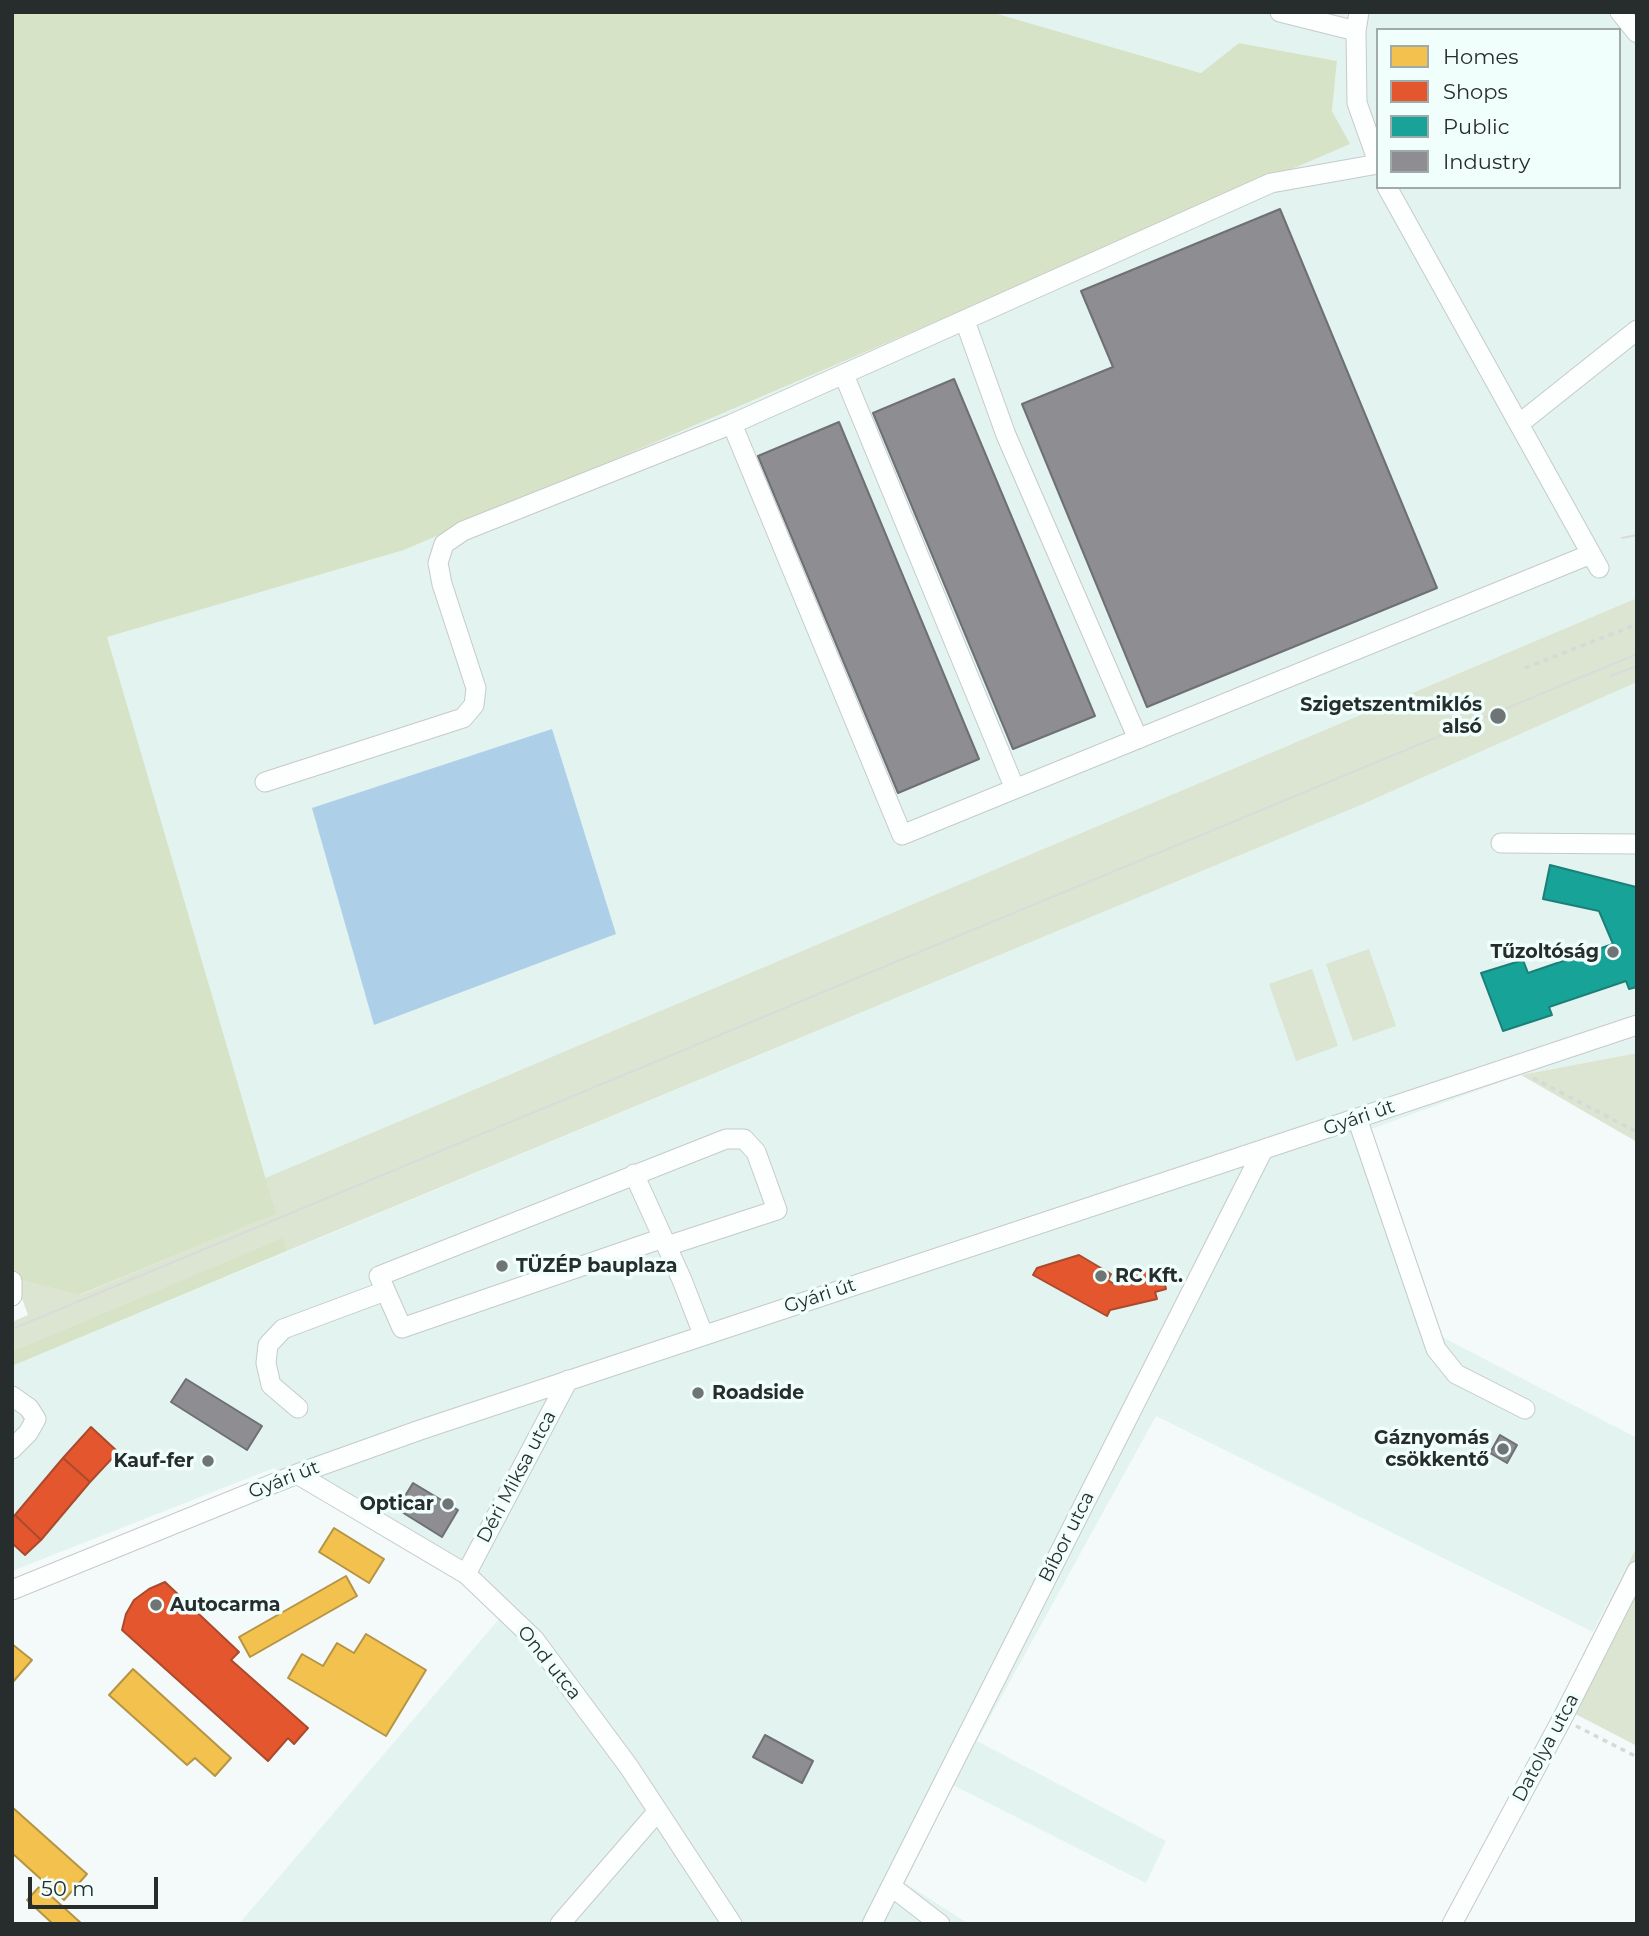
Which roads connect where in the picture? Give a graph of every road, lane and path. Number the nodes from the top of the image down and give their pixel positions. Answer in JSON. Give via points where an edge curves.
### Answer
{"nodes":[{"id":1,"x":1280,"y":12,"type":"edge"},
{"id":2,"x":1620,"y":12,"type":"edge"},
{"id":3,"x":1357,"y":22,"type":"edge"},
{"id":4,"x":1637,"y":33,"type":"edge"},
{"id":5,"x":1376,"y":157,"type":"edge"},
{"id":6,"x":1376,"y":163,"type":"edge"},
{"id":7,"x":1388,"y":189,"type":"edge"},
{"id":8,"x":965,"y":321,"type":"junction"},
{"id":9,"x":1637,"y":330,"type":"edge"},
{"id":10,"x":844,"y":376,"type":"junction"},
{"id":11,"x":732,"y":424,"type":"junction"},
{"id":12,"x":1518,"y":424,"type":"junction"},
{"id":13,"x":1637,"y":628,"type":"edge"},
{"id":14,"x":1525,"y":668,"type":"dead end"},
{"id":15,"x":1138,"y":739,"type":"junction"},
{"id":16,"x":265,"y":782,"type":"dead end"},
{"id":17,"x":1015,"y":789,"type":"junction"},
{"id":18,"x":1502,"y":842,"type":"dead end"},
{"id":19,"x":1637,"y":844,"type":"edge"},
{"id":20,"x":1637,"y":1025,"type":"edge"},
{"id":21,"x":1513,"y":1068,"type":"junction"},
{"id":22,"x":1357,"y":1118,"type":"junction"},
{"id":23,"x":1637,"y":1132,"type":"edge"},
{"id":24,"x":1264,"y":1150,"type":"junction"},
{"id":25,"x":634,"y":1174,"type":"junction"},
{"id":26,"x":665,"y":1242,"type":"junction"},
{"id":27,"x":12,"y":1281,"type":"edge"},
{"id":28,"x":385,"y":1291,"type":"junction"},
{"id":29,"x":12,"y":1296,"type":"edge"},
{"id":30,"x":703,"y":1334,"type":"junction"},
{"id":31,"x":568,"y":1380,"type":"junction"},
{"id":32,"x":16,"y":1400,"type":"edge"},
{"id":33,"x":298,"y":1408,"type":"dead end"},
{"id":34,"x":1525,"y":1409,"type":"dead end"},
{"id":35,"x":12,"y":1449,"type":"edge"},
{"id":36,"x":297,"y":1474,"type":"junction"},
{"id":37,"x":1637,"y":1571,"type":"edge"},
{"id":38,"x":466,"y":1574,"type":"junction"},
{"id":39,"x":12,"y":1590,"type":"edge"},
{"id":40,"x":1562,"y":1719,"type":"junction"},
{"id":41,"x":1637,"y":1757,"type":"edge"},
{"id":42,"x":658,"y":1811,"type":"junction"},
{"id":43,"x":892,"y":1887,"type":"junction"},
{"id":44,"x":560,"y":1924,"type":"edge"},
{"id":45,"x":732,"y":1924,"type":"edge"},
{"id":46,"x":872,"y":1924,"type":"edge"},
{"id":47,"x":940,"y":1924,"type":"edge"},
{"id":48,"x":1452,"y":1924,"type":"edge"}],
"edges":[{"from":1,"to":3,"type":"street"},
{"from":2,"to":4,"type":"street"},
{"from":3,"to":5,"type":"street","via":[[1357,103]]},
{"from":6,"to":8,"type":"street","via":[[1271,183]]},
{"from":7,"to":12,"type":"street"},
{"from":8,"to":10,"type":"street"},
{"from":8,"to":15,"type":"street","via":[[1006,435]]},
{"from":9,"to":12,"type":"street"},
{"from":10,"to":11,"type":"street"},
{"from":10,"to":17,"type":"street"},
{"from":11,"to":16,"type":"street","via":[[463,531],[444,544],[438,563],[476,688],[474,705],[463,718]]},
{"from":11,"to":17,"type":"street","via":[[902,835]]},
{"from":12,"to":15,"type":"street","via":[[1595,561]]},
{"from":13,"to":14,"type":"path"},
{"from":15,"to":17,"type":"street"},
{"from":18,"to":19,"type":"street"},
{"from":20,"to":21,"type":"street","name":"Gyári út"},
{"from":21,"to":22,"type":"street","name":"Gyári út"},
{"from":21,"to":23,"type":"path"},
{"from":22,"to":24,"type":"street","name":"Gyári út"},
{"from":22,"to":34,"type":"street","via":[[1436,1349],[1456,1374]]},
{"from":24,"to":30,"type":"street","name":"Gyári út"},
{"from":24,"to":43,"type":"street","name":"Bíbor utca"},
{"from":25,"to":26,"type":"street"},
{"from":25,"to":26,"type":"street","via":[[726,1139],[744,1139],[756,1152],[777,1210]]},
{"from":25,"to":28,"type":"street","via":[[379,1276]]},
{"from":26,"to":28,"type":"street","via":[[402,1328]]},
{"from":26,"to":30,"type":"street"},
{"from":27,"to":29,"type":"street"},
{"from":28,"to":33,"type":"street","via":[[283,1329],[268,1345],[271,1385]]},
{"from":30,"to":31,"type":"street","name":"Gyári út"},
{"from":31,"to":36,"type":"street","name":"Gyári út"},
{"from":31,"to":38,"type":"street","name":"Déri Miksa utca"},
{"from":32,"to":35,"type":"street","via":[[36,1419]]},
{"from":36,"to":38,"type":"street","name":"Ond utca"},
{"from":36,"to":39,"type":"street","name":"Gyári út"},
{"from":37,"to":40,"type":"street","name":"Datolya utca"},
{"from":38,"to":42,"type":"street","name":"Ond utca","via":[[534,1639]]},
{"from":40,"to":41,"type":"path"},
{"from":40,"to":48,"type":"street","name":"Datolya utca"},
{"from":42,"to":44,"type":"street"},
{"from":42,"to":45,"type":"street","name":"Ond utca"},
{"from":43,"to":46,"type":"street","name":"Bíbor utca"},
{"from":43,"to":47,"type":"street"}]}
